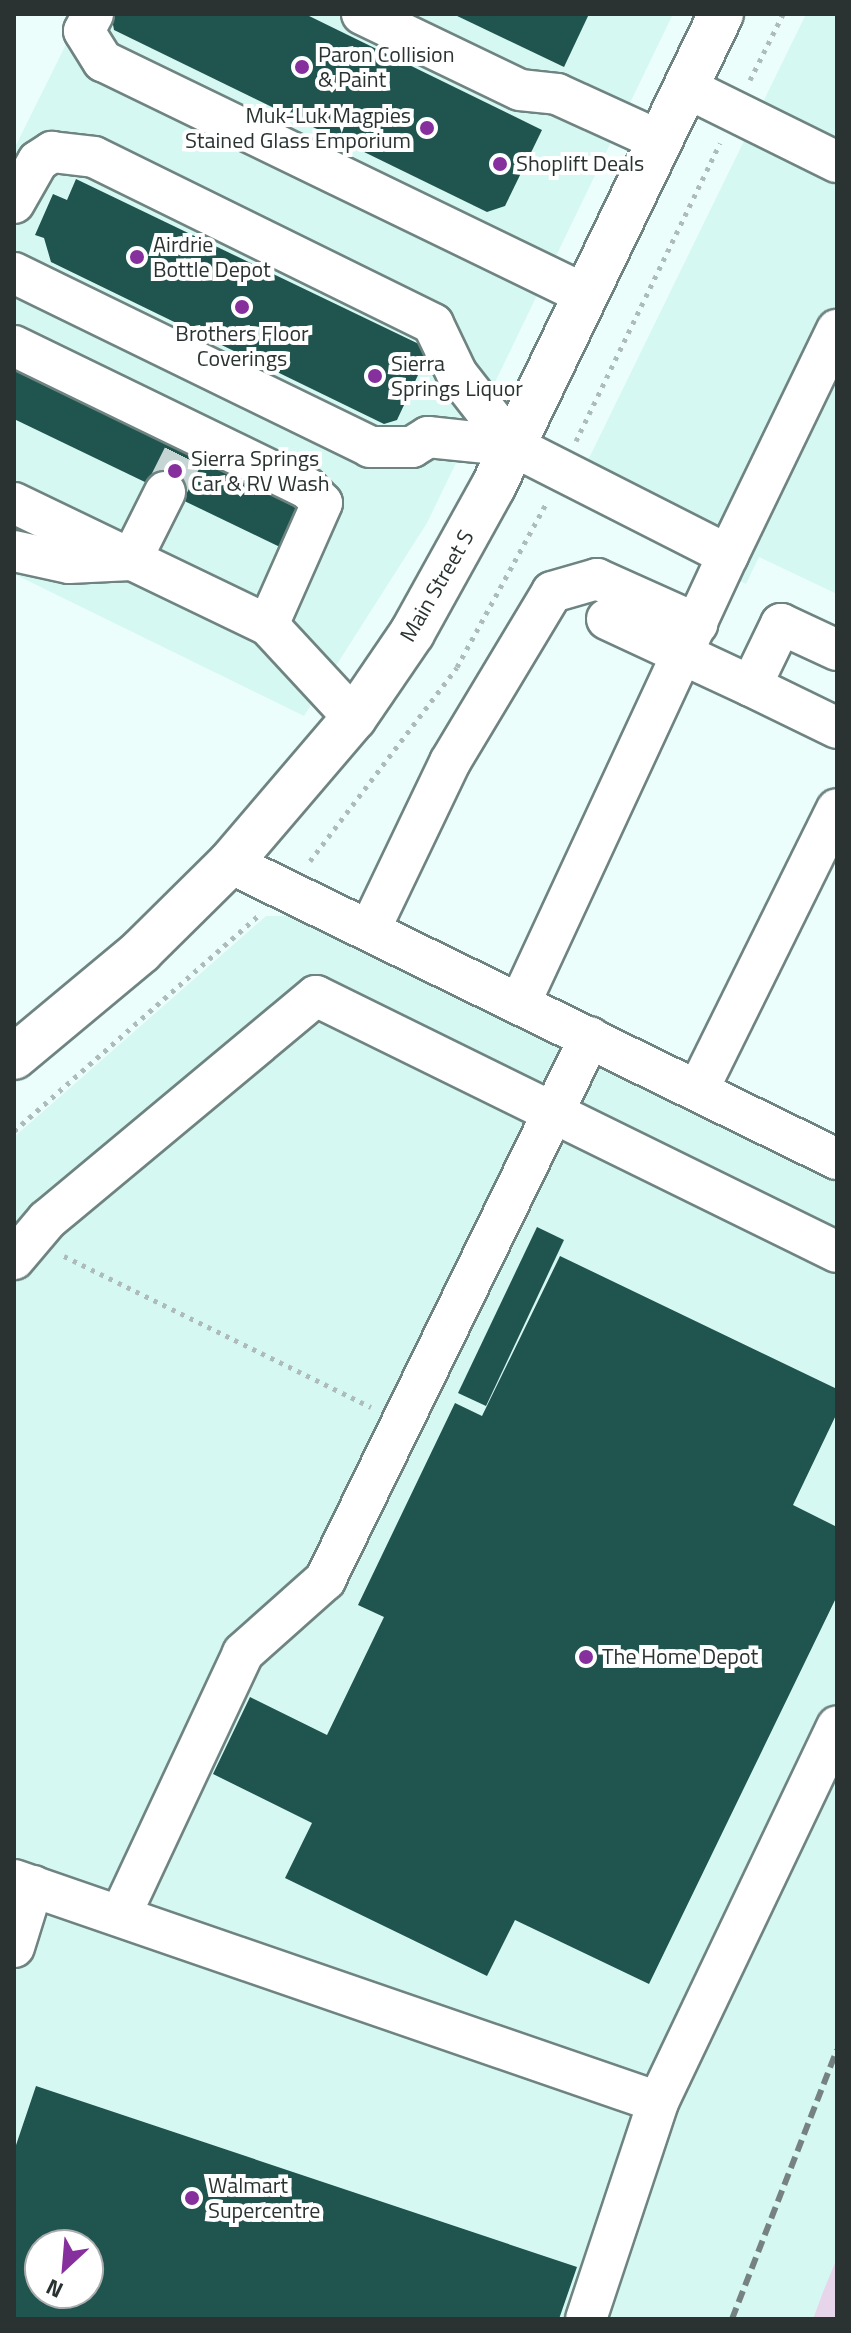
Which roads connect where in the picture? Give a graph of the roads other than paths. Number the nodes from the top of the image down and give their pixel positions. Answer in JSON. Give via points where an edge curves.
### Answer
{"nodes":[{"id":1,"x":362,"y":14,"type":"edge"},
{"id":2,"x":721,"y":14,"type":"edge"},
{"id":3,"x":92,"y":32,"type":"edge"},
{"id":4,"x":685,"y":87,"type":"junction"},
{"id":5,"x":660,"y":141,"type":"junction"},
{"id":6,"x":837,"y":162,"type":"edge"},
{"id":7,"x":14,"y":203,"type":"edge"},
{"id":8,"x":14,"y":273,"type":"edge"},
{"id":9,"x":586,"y":295,"type":"junction"},
{"id":10,"x":837,"y":330,"type":"edge"},
{"id":11,"x":14,"y":346,"type":"edge"},
{"id":12,"x":513,"y":446,"type":"junction"},
{"id":13,"x":165,"y":492,"type":"tunnel mouth"},
{"id":14,"x":20,"y":506,"type":"edge"},
{"id":15,"x":14,"y":551,"type":"edge"},
{"id":16,"x":728,"y":555,"type":"junction"},
{"id":17,"x":131,"y":560,"type":"junction"},
{"id":18,"x":607,"y":619,"type":"dead end"},
{"id":19,"x":268,"y":625,"type":"junction"},
{"id":20,"x":690,"y":639,"type":"junction"},
{"id":21,"x":837,"y":650,"type":"edge"},
{"id":22,"x":751,"y":686,"type":"junction"},
{"id":23,"x":354,"y":718,"type":"junction"},
{"id":24,"x":837,"y":728,"type":"edge"},
{"id":25,"x":837,"y":809,"type":"edge"},
{"id":26,"x":230,"y":863,"type":"junction"},
{"id":27,"x":370,"y":929,"type":"junction"},
{"id":28,"x":520,"y":1003,"type":"junction"},
{"id":29,"x":590,"y":1037,"type":"junction"},
{"id":30,"x":14,"y":1057,"type":"edge"},
{"id":31,"x":698,"y":1090,"type":"junction"},
{"id":32,"x":553,"y":1113,"type":"junction"},
{"id":33,"x":837,"y":1159,"type":"edge"},
{"id":34,"x":837,"y":1252,"type":"edge"},
{"id":35,"x":14,"y":1259,"type":"edge"},
{"id":36,"x":837,"y":1727,"type":"edge"},
{"id":37,"x":24,"y":1883,"type":"edge"},
{"id":38,"x":121,"y":1914,"type":"junction"},
{"id":39,"x":14,"y":1947,"type":"edge"},
{"id":40,"x":658,"y":2102,"type":"junction"},
{"id":41,"x":586,"y":2319,"type":"edge"}],
"edges":[{"from":1,"to":5,"type":"lane","via":[[520,90],[557,94]]},
{"from":2,"to":4,"type":"main road","name":"Main Street S"},
{"from":3,"to":9,"type":"lane"},
{"from":4,"to":5,"type":"main road","name":"Main Street S"},
{"from":4,"to":6,"type":"lane"},
{"from":5,"to":9,"type":"main road","name":"Main Street S"},
{"from":7,"to":12,"type":"lane","via":[[38,161],[52,152],[94,157],[433,324],[457,374]]},
{"from":8,"to":12,"type":"lane","via":[[370,447],[412,447],[428,437]]},
{"from":9,"to":12,"type":"main road","name":"Main Street S"},
{"from":10,"to":16,"type":"lane"},
{"from":11,"to":19,"type":"lane","via":[[190,442],[307,488],[322,503]]},
{"from":12,"to":16,"type":"lane"},
{"from":12,"to":23,"type":"main road","name":"Main Street S","via":[[412,633]]},
{"from":13,"to":17,"type":"lane"},
{"from":14,"to":17,"type":"lane"},
{"from":15,"to":17,"type":"lane","via":[[69,563]]},
{"from":16,"to":20,"type":"lane"},
{"from":17,"to":19,"type":"lane"},
{"from":18,"to":20,"type":"lane"},
{"from":19,"to":23,"type":"lane"},
{"from":20,"to":22,"type":"lane"},
{"from":20,"to":27,"type":"lane","via":[[597,579],[552,592],[450,762]]},
{"from":20,"to":28,"type":"lane"},
{"from":21,"to":22,"type":"lane","via":[[781,624]]},
{"from":22,"to":24,"type":"lane"},
{"from":23,"to":26,"type":"main road","name":"Main Street S"},
{"from":25,"to":31,"type":"lane"},
{"from":26,"to":27,"type":"lane"},
{"from":26,"to":30,"type":"main road","name":"Main Street S","via":[[141,951]]},
{"from":27,"to":28,"type":"lane"},
{"from":28,"to":29,"type":"lane"},
{"from":29,"to":31,"type":"lane"},
{"from":29,"to":32,"type":"lane"},
{"from":31,"to":33,"type":"lane"},
{"from":32,"to":34,"type":"lane"},
{"from":32,"to":35,"type":"lane","via":[[316,996],[47,1220]]},
{"from":32,"to":38,"type":"lane","via":[[325,1580],[243,1653]]},
{"from":36,"to":40,"type":"lane"},
{"from":37,"to":38,"type":"lane"},
{"from":37,"to":39,"type":"lane"},
{"from":38,"to":40,"type":"lane"},
{"from":40,"to":41,"type":"lane"}]}
